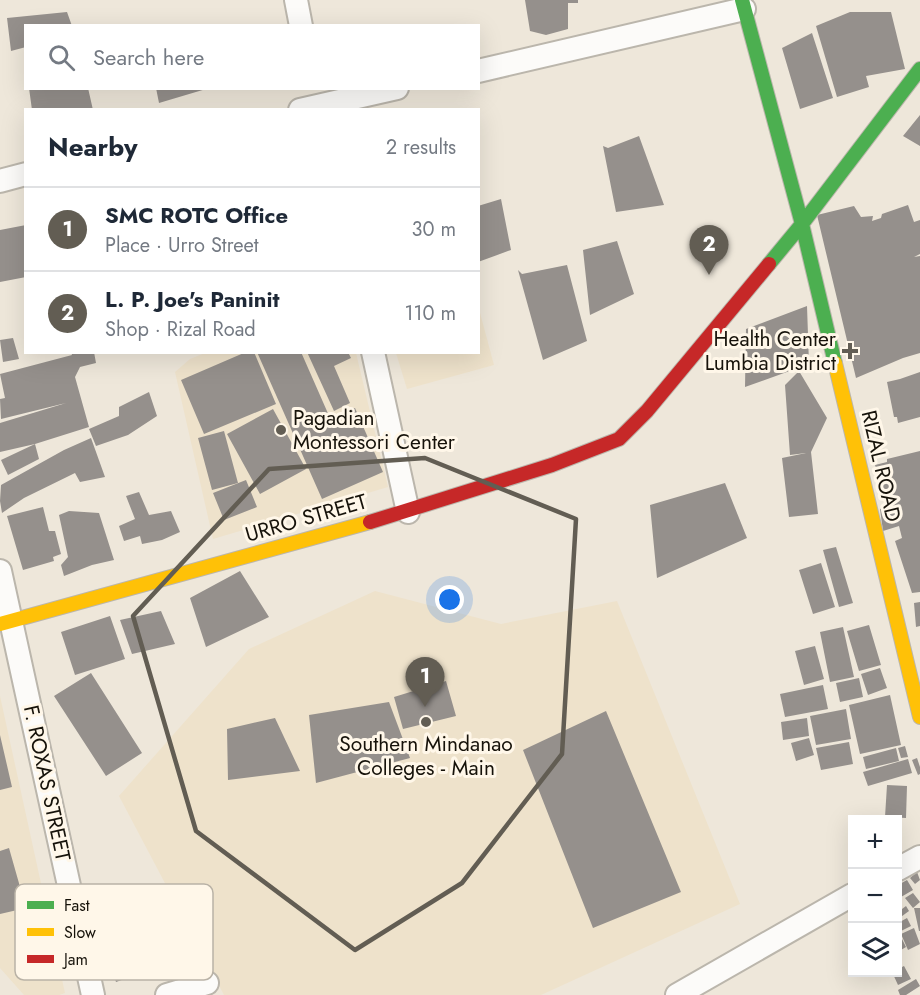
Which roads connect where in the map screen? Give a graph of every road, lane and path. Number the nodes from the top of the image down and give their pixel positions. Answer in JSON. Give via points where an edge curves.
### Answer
{"nodes":[{"id":1,"x":296,"y":0,"type":"edge"},
{"id":2,"x":743,"y":4,"type":"edge"},
{"id":3,"x":302,"y":24,"type":"edge"},
{"id":4,"x":920,"y":69,"type":"edge"},
{"id":5,"x":480,"y":70,"type":"edge"},
{"id":6,"x":386,"y":90,"type":"edge"},
{"id":7,"x":314,"y":103,"type":"edge"},
{"id":8,"x":24,"y":175,"type":"edge"},
{"id":9,"x":0,"y":181,"type":"edge"},
{"id":10,"x":802,"y":224,"type":"junction"},
{"id":11,"x":373,"y":354,"type":"edge"},
{"id":12,"x":408,"y":512,"type":"junction"},
{"id":13,"x":0,"y":571,"type":"edge"},
{"id":14,"x":6,"y":623,"type":"edge"},
{"id":15,"x":920,"y":717,"type":"edge"},
{"id":16,"x":920,"y":857,"type":"edge"},
{"id":17,"x":902,"y":866,"type":"edge"},
{"id":18,"x":67,"y":884,"type":"edge"},
{"id":19,"x":848,"y":897,"type":"edge"},
{"id":20,"x":89,"y":980,"type":"edge"},
{"id":21,"x":207,"y":984,"type":"dead end"},
{"id":22,"x":93,"y":995,"type":"edge"},
{"id":23,"x":167,"y":995,"type":"edge"},
{"id":24,"x":676,"y":995,"type":"edge"}],
"edges":[{"from":1,"to":3,"type":"street"},
{"from":2,"to":5,"type":"street"},
{"from":2,"to":10,"type":"street","name":"RIZAL ROAD"},
{"from":4,"to":10,"type":"street"},
{"from":6,"to":7,"type":"street"},
{"from":8,"to":9,"type":"street"},
{"from":10,"to":12,"type":"street","name":"URRO STREET","via":[[620,439]]},
{"from":10,"to":15,"type":"street","name":"RIZAL ROAD"},
{"from":11,"to":12,"type":"street"},
{"from":12,"to":14,"type":"street","name":"URRO STREET"},
{"from":13,"to":14,"type":"street","name":"F. ROXAS STREET"},
{"from":14,"to":18,"type":"street","name":"F. ROXAS STREET"},
{"from":16,"to":17,"type":"street"},
{"from":19,"to":24,"type":"street"},
{"from":20,"to":22,"type":"street","name":"F. ROXAS STREET"},
{"from":21,"to":23,"type":"street"}]}
